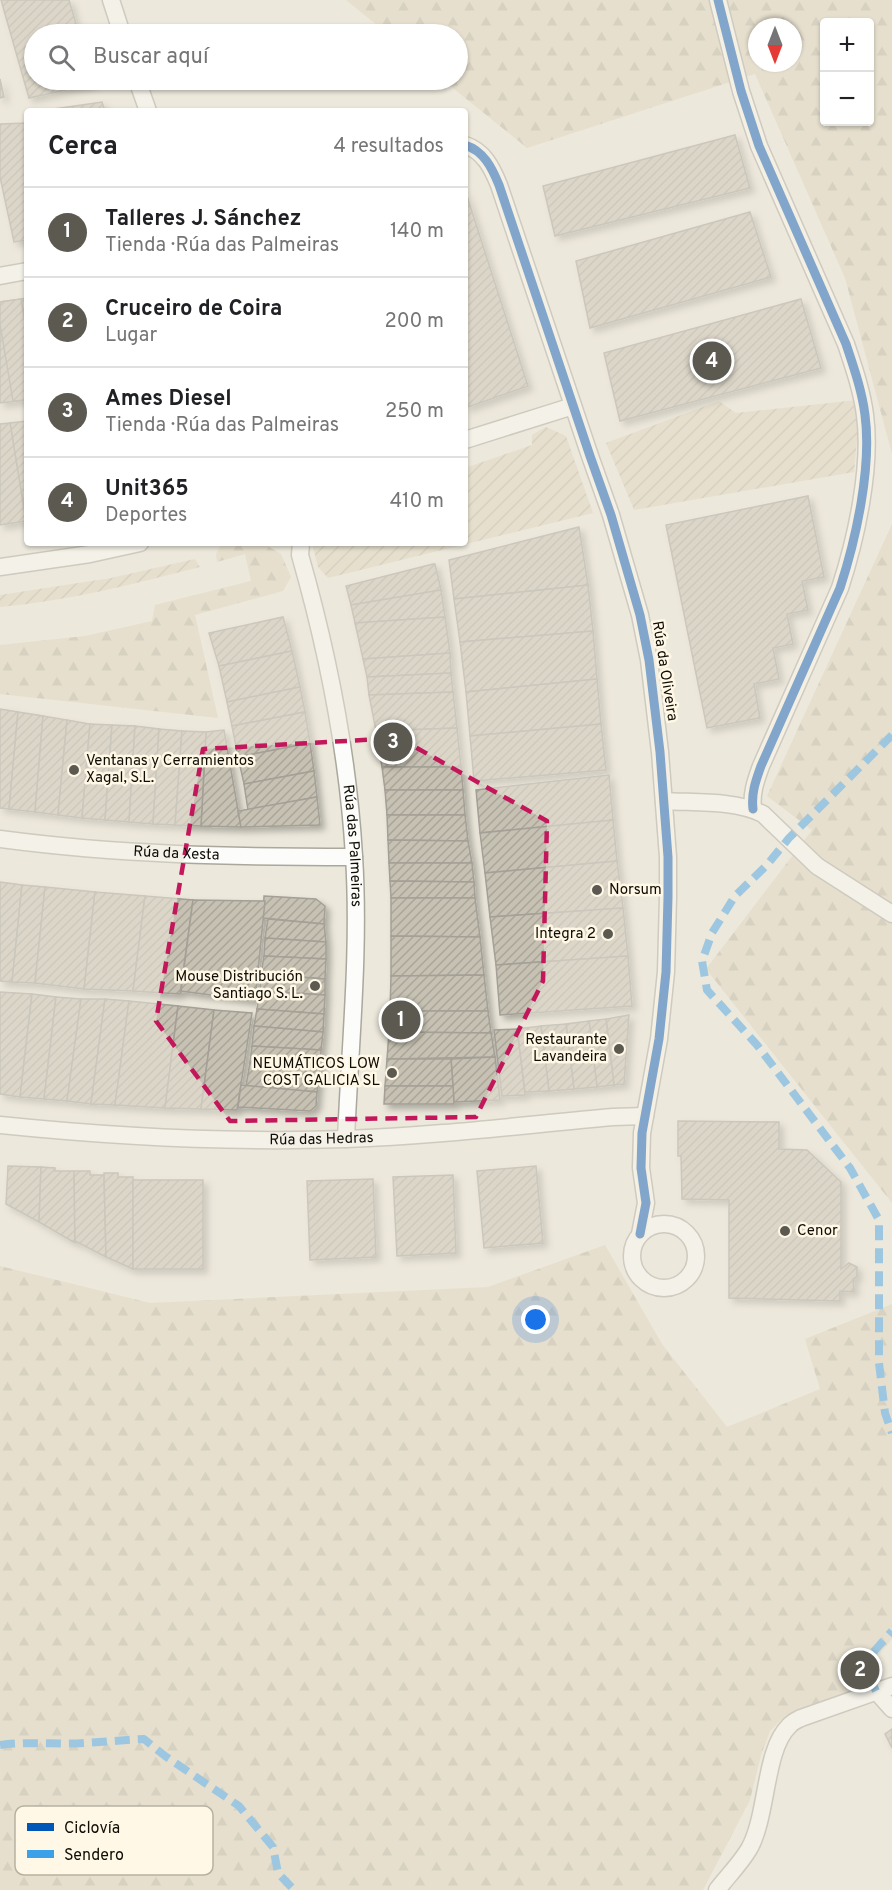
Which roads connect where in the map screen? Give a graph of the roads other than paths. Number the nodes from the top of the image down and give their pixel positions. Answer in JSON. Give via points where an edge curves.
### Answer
{"nodes":[{"id":1,"x":111,"y":0,"type":"edge"},
{"id":2,"x":718,"y":0,"type":"edge"},
{"id":3,"x":119,"y":24,"type":"edge"},
{"id":4,"x":141,"y":90,"type":"edge"},
{"id":5,"x":147,"y":108,"type":"edge"},
{"id":6,"x":468,"y":146,"type":"edge"},
{"id":7,"x":24,"y":272,"type":"edge"},
{"id":8,"x":0,"y":276,"type":"edge"},
{"id":9,"x":573,"y":406,"type":"junction"},
{"id":10,"x":468,"y":439,"type":"edge"},
{"id":11,"x":126,"y":546,"type":"edge"},
{"id":12,"x":297,"y":547,"type":"edge"},
{"id":13,"x":0,"y":567,"type":"edge"},
{"id":14,"x":664,"y":801,"type":"junction"},
{"id":15,"x":753,"y":809,"type":"junction"},
{"id":16,"x":0,"y":839,"type":"edge"},
{"id":17,"x":354,"y":857,"type":"junction"},
{"id":18,"x":892,"y":914,"type":"edge"},
{"id":19,"x":645,"y":1116,"type":"junction"},
{"id":20,"x":0,"y":1125,"type":"edge"},
{"id":21,"x":346,"y":1139,"type":"junction"},
{"id":22,"x":646,"y":1203,"type":"junction"},
{"id":23,"x":665,"y":1224,"type":"junction"},
{"id":24,"x":640,"y":1234,"type":"junction"},
{"id":25,"x":884,"y":1688,"type":"edge"},
{"id":26,"x":892,"y":1709,"type":"edge"},
{"id":27,"x":717,"y":1890,"type":"edge"}],
"edges":[{"from":1,"to":3,"type":"street"},
{"from":2,"to":15,"type":"street","via":[[755,136],[856,372],[866,434],[861,499],[850,557],[754,783]]},
{"from":4,"to":5,"type":"street"},
{"from":6,"to":9,"type":"street","name":"Rúa da Oliveira","via":[[482,155],[499,185]]},
{"from":7,"to":8,"type":"street"},
{"from":9,"to":10,"type":"street"},
{"from":9,"to":14,"type":"street","name":"Rúa da Oliveira","via":[[611,514],[640,615],[655,704]]},
{"from":11,"to":13,"type":"street"},
{"from":12,"to":17,"type":"street","name":"Rúa das Palmeiras","via":[[323,643],[336,712]]},
{"from":14,"to":15,"type":"street"},
{"from":14,"to":19,"type":"street","name":"Rúa da Oliveira","via":[[668,867],[666,972]]},
{"from":15,"to":18,"type":"street","via":[[771,821],[817,867]]},
{"from":16,"to":17,"type":"street","name":"Rúa da Xesta","via":[[177,855]]},
{"from":17,"to":21,"type":"street","name":"Rúa das Palmeiras","via":[[355,991]]},
{"from":19,"to":21,"type":"street","name":"Rúa das Hedras"},
{"from":19,"to":22,"type":"street","name":"Rúa da Oliveira","via":[[641,1168]]},
{"from":20,"to":21,"type":"street","name":"Rúa das Hedras","via":[[161,1139]]},
{"from":22,"to":23,"type":"street","name":"Rúa da Oliveira"},
{"from":22,"to":24,"type":"street","name":"Rúa da Oliveira"},
{"from":23,"to":24,"type":"street"},
{"from":23,"to":24,"type":"street","name":"Rúa da Oliveira","via":[[684,1231],[695,1250],[692,1271],[676,1286],[655,1287],[637,1275],[632,1253]]},
{"from":25,"to":26,"type":"street"},
{"from":25,"to":27,"type":"street","via":[[789,1726],[773,1757],[758,1827],[749,1849]]}]}
